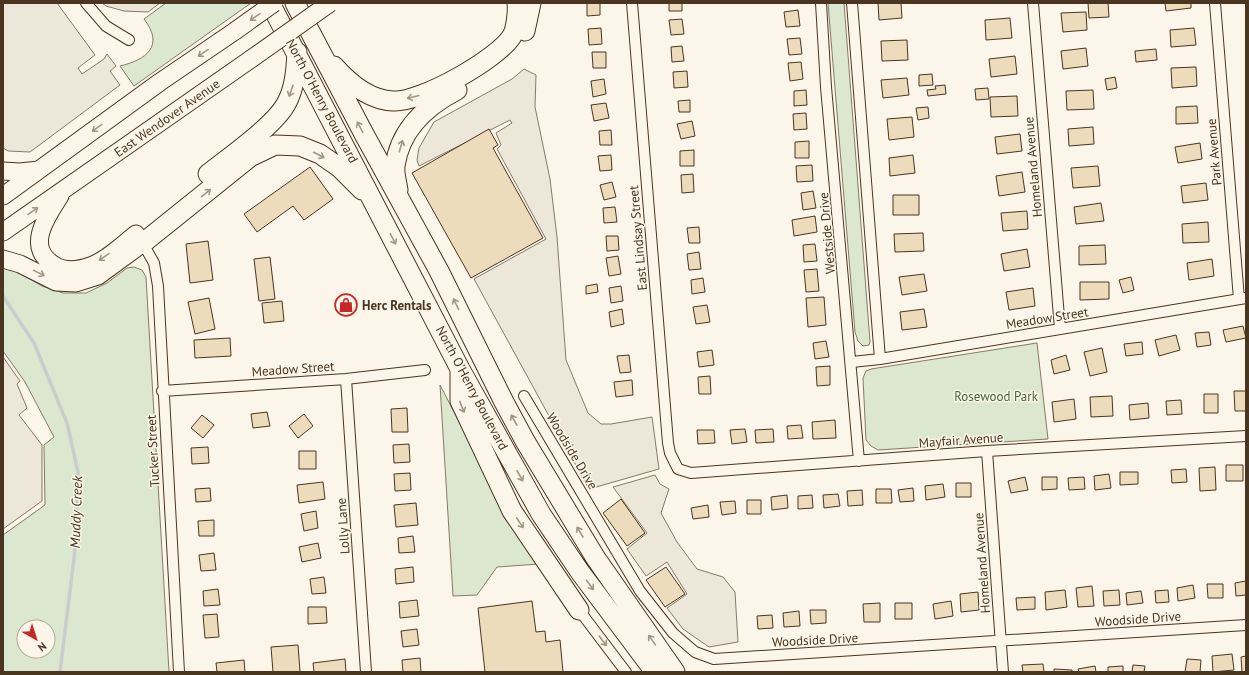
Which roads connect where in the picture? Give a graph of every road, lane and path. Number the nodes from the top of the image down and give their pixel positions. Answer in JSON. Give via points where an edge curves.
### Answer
{"nodes":[{"id":1,"x":86,"y":3,"type":"edge"},
{"id":2,"x":270,"y":3,"type":"edge"},
{"id":3,"x":274,"y":3,"type":"edge"},
{"id":4,"x":295,"y":3,"type":"edge"},
{"id":5,"x":330,"y":3,"type":"edge"},
{"id":6,"x":517,"y":3,"type":"edge"},
{"id":7,"x":531,"y":3,"type":"edge"},
{"id":8,"x":632,"y":3,"type":"edge"},
{"id":9,"x":821,"y":3,"type":"edge"},
{"id":10,"x":852,"y":3,"type":"edge"},
{"id":11,"x":1033,"y":3,"type":"edge"},
{"id":12,"x":1215,"y":3,"type":"edge"},
{"id":13,"x":129,"y":40,"type":"dead end"},
{"id":14,"x":297,"y":52,"type":"junction"},
{"id":15,"x":322,"y":54,"type":"junction"},
{"id":16,"x":39,"y":170,"type":"junction"},
{"id":17,"x":3,"y":171,"type":"edge"},
{"id":18,"x":63,"y":190,"type":"junction"},
{"id":19,"x":3,"y":196,"type":"edge"},
{"id":20,"x":399,"y":198,"type":"junction"},
{"id":21,"x":376,"y":204,"type":"junction"},
{"id":22,"x":3,"y":232,"type":"edge"},
{"id":23,"x":139,"y":239,"type":"junction"},
{"id":24,"x":3,"y":260,"type":"edge"},
{"id":25,"x":1242,"y":299,"type":"edge"},
{"id":26,"x":1060,"y":329,"type":"junction"},
{"id":27,"x":880,"y":359,"type":"junction"},
{"id":28,"x":852,"y":362,"type":"junction"},
{"id":29,"x":460,"y":369,"type":"junction"},
{"id":30,"x":425,"y":370,"type":"dead end"},
{"id":31,"x":346,"y":379,"type":"junction"},
{"id":32,"x":162,"y":391,"type":"junction"},
{"id":33,"x":524,"y":396,"type":"dead end"},
{"id":34,"x":1246,"y":436,"type":"edge"},
{"id":35,"x":987,"y":451,"type":"junction"},
{"id":36,"x":859,"y":461,"type":"junction"},
{"id":37,"x":678,"y":469,"type":"joint"},
{"id":38,"x":579,"y":610,"type":"joint"},
{"id":39,"x":1246,"y":625,"type":"edge"},
{"id":40,"x":1001,"y":641,"type":"junction"},
{"id":41,"x":179,"y":672,"type":"edge"},
{"id":42,"x":366,"y":672,"type":"edge"},
{"id":43,"x":626,"y":672,"type":"edge"},
{"id":44,"x":655,"y":672,"type":"edge"},
{"id":45,"x":675,"y":672,"type":"edge"},
{"id":46,"x":1003,"y":672,"type":"edge"}],
"edges":[{"from":1,"to":13,"type":"street","via":[[106,26]]},
{"from":2,"to":14,"type":"highway","name":"North O'Henry Boulevard"},
{"from":3,"to":16,"type":"highway","one_way":true,"bridge":true},
{"from":4,"to":15,"type":"highway","name":"North O'Henry Boulevard"},
{"from":5,"to":18,"type":"highway","name":"East Wendover Avenue","bridge":true},
{"from":6,"to":15,"type":"highway","one_way":true,"via":[[512,35],[495,54],[472,70],[418,96],[394,101],[368,94],[347,80]]},
{"from":20,"to":7,"type":"highway","one_way":true,"via":[[395,166],[402,139],[417,118],[437,100],[490,74],[514,53],[527,28]]},
{"from":8,"to":37,"type":"street","name":"East Lindsay Street","via":[[668,443]]},
{"from":9,"to":28,"type":"street","name":"Westside Drive","via":[[826,87]]},
{"from":10,"to":27,"type":"street"},
{"from":11,"to":26,"type":"street","name":"Homeland Avenue"},
{"from":12,"to":25,"type":"street","name":"Park Avenue"},
{"from":14,"to":21,"type":"highway","name":"North O'Henry Boulevard"},
{"from":14,"to":23,"type":"highway","one_way":true,"via":[[296,76],[286,104],[270,123]]},
{"from":20,"to":15,"type":"highway","name":"North O'Henry Boulevard","one_way":true},
{"from":16,"to":17,"type":"highway"},
{"from":16,"to":19,"type":"highway"},
{"from":22,"to":18,"type":"highway","name":"East Wendover Avenue","one_way":true},
{"from":23,"to":18,"type":"highway","one_way":true,"via":[[91,266],[69,270],[47,261],[42,255],[39,238],[42,227]]},
{"from":45,"to":20,"type":"highway","name":"North O'Henry Boulevard","one_way":true,"via":[[595,557],[526,440]]},
{"from":23,"to":21,"type":"highway","one_way":true,"via":[[250,157],[275,145],[300,146],[320,154],[340,168]]},
{"from":21,"to":29,"type":"highway","name":"North O'Henry Boulevard","one_way":true},
{"from":24,"to":23,"type":"highway","one_way":true,"via":[[20,264],[56,282],[76,283],[98,276]]},
{"from":23,"to":32,"type":"street","name":"Tucker Street","via":[[154,263],[156,274]]},
{"from":25,"to":26,"type":"street","name":"Meadow Street"},
{"from":26,"to":27,"type":"street","name":"Meadow Street"},
{"from":27,"to":28,"type":"street","name":"Meadow Street"},
{"from":28,"to":36,"type":"street","name":"Westside Drive"},
{"from":29,"to":38,"type":"highway","one_way":true,"via":[[460,401],[512,511]]},
{"from":29,"to":44,"type":"highway","name":"North O'Henry Boulevard","one_way":true,"via":[[541,514],[580,572]]},
{"from":30,"to":31,"type":"street","name":"Meadow Street"},
{"from":31,"to":32,"type":"street","name":"Meadow Street"},
{"from":31,"to":42,"type":"street","name":"Lolly Lane"},
{"from":32,"to":41,"type":"street","name":"Tucker Street"},
{"from":33,"to":40,"type":"street","name":"Woodside Drive","via":[[640,591],[673,633],[695,652],[714,659]]},
{"from":34,"to":35,"type":"street","name":"Mayfair Avenue"},
{"from":35,"to":36,"type":"street","name":"Mayfair Avenue"},
{"from":35,"to":40,"type":"street","name":"Homeland Avenue"},
{"from":36,"to":37,"type":"street","name":"Mayfair Avenue","via":[[691,473]]},
{"from":38,"to":43,"type":"street","one_way":true},
{"from":39,"to":40,"type":"street","name":"Woodside Drive"},
{"from":40,"to":46,"type":"street","name":"Homeland Avenue"}]}
